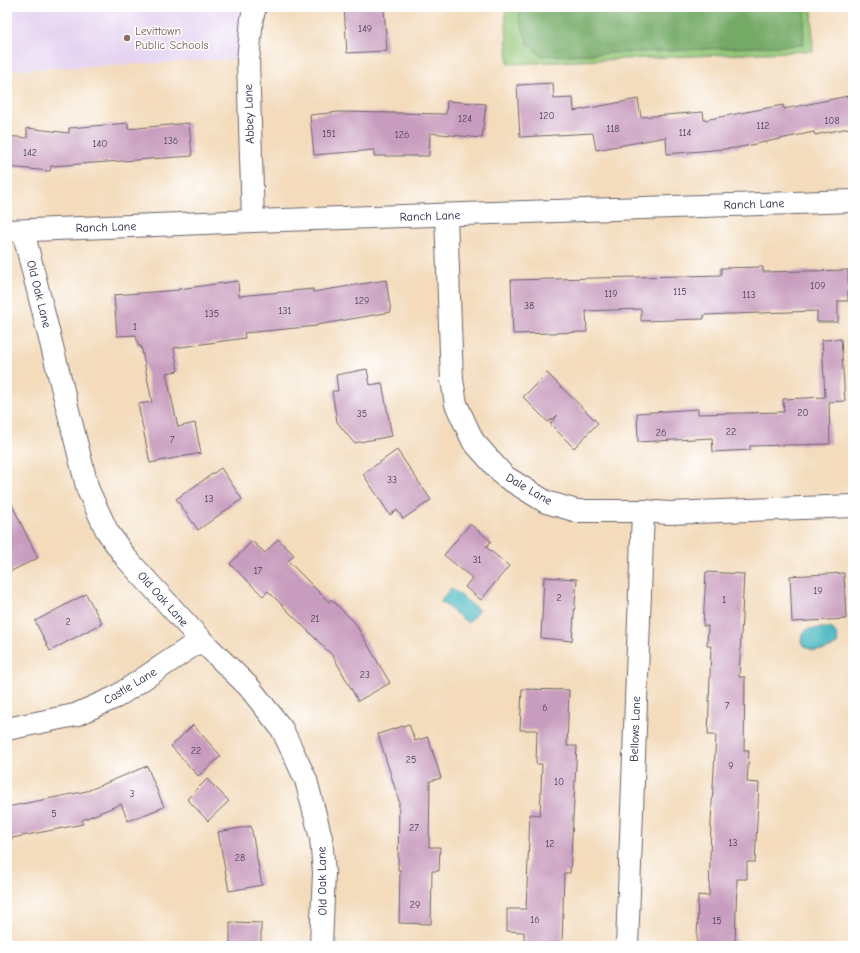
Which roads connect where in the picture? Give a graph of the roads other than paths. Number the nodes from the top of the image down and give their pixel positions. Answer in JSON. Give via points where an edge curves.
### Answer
{"nodes":[{"id":1,"x":255,"y":7,"type":"edge"},
{"id":2,"x":853,"y":201,"type":"edge"},
{"id":3,"x":446,"y":215,"type":"junction"},
{"id":4,"x":253,"y":222,"type":"junction"},
{"id":5,"x":15,"y":231,"type":"edge"},
{"id":6,"x":853,"y":506,"type":"edge"},
{"id":7,"x":643,"y":511,"type":"junction"},
{"id":8,"x":201,"y":640,"type":"junction"},
{"id":9,"x":7,"y":729,"type":"edge"},
{"id":10,"x":321,"y":946,"type":"edge"},
{"id":11,"x":627,"y":946,"type":"edge"}],
"edges":[{"from":1,"to":4,"type":"street","name":"Abbey Lane","via":[[248,61]]},
{"from":2,"to":3,"type":"street","name":"Ranch Lane"},
{"from":3,"to":4,"type":"street","name":"Ranch Lane"},
{"from":3,"to":7,"type":"street","name":"Dale Lane","via":[[452,380],[456,404],[473,441],[504,476],[546,502],[576,511]]},
{"from":4,"to":5,"type":"street","name":"Ranch Lane"},
{"from":5,"to":8,"type":"street","name":"Old Oak Lane","via":[[88,490],[107,531],[126,558]]},
{"from":6,"to":7,"type":"street","name":"Dale Lane","via":[[669,513]]},
{"from":7,"to":11,"type":"street","name":"Bellows Lane"},
{"from":8,"to":9,"type":"street","name":"Castle Lane","via":[[116,697],[74,715]]},
{"from":8,"to":10,"type":"street","name":"Old Oak Lane","via":[[249,687],[282,729],[306,780],[322,845],[324,872]]}]}
